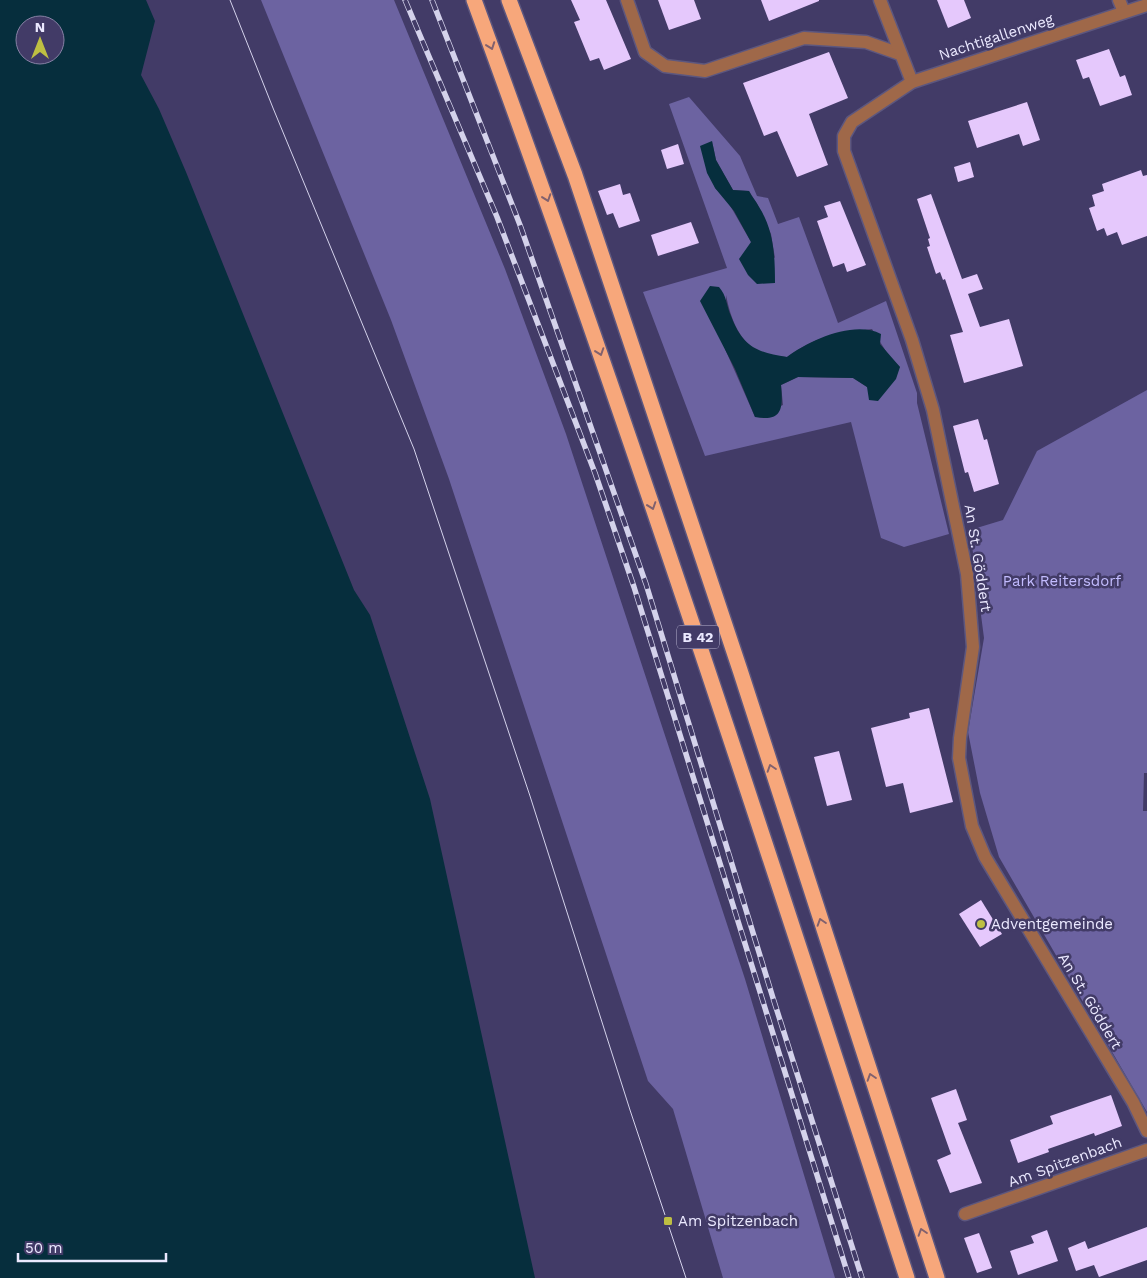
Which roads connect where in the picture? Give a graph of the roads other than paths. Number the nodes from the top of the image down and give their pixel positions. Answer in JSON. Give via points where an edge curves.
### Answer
{"nodes":[{"id":1,"x":474,"y":0,"type":"edge"},
{"id":2,"x":509,"y":0,"type":"edge"},
{"id":3,"x":627,"y":0,"type":"edge"},
{"id":4,"x":880,"y":0,"type":"edge"},
{"id":5,"x":1119,"y":0,"type":"edge"},
{"id":6,"x":1147,"y":5,"type":"edge"},
{"id":7,"x":1124,"y":12,"type":"junction"},
{"id":8,"x":900,"y":54,"type":"junction"},
{"id":9,"x":912,"y":82,"type":"junction"},
{"id":10,"x":1147,"y":1131,"type":"edge"},
{"id":11,"x":1147,"y":1150,"type":"edge"},
{"id":12,"x":965,"y":1214,"type":"dead end"},
{"id":13,"x":907,"y":1278,"type":"edge"},
{"id":14,"x":937,"y":1278,"type":"edge"}],
"edges":[{"from":1,"to":13,"type":"highway","number":"B 42","one_way":true,"via":[[545,193],[710,674]]},
{"from":14,"to":2,"type":"highway","number":"B 42","one_way":true,"via":[[575,175]]},
{"from":3,"to":8,"type":"street","via":[[645,52],[665,66],[705,71],[804,38],[866,42]]},
{"from":4,"to":8,"type":"street"},
{"from":5,"to":7,"type":"street"},
{"from":6,"to":7,"type":"street","name":"Nachtigallenweg"},
{"from":7,"to":9,"type":"street","name":"Nachtigallenweg"},
{"from":8,"to":9,"type":"street"},
{"from":9,"to":10,"type":"street","name":"An St. Göddert","via":[[852,122],[844,136],[844,151],[912,340],[933,410],[967,574],[973,647],[959,758],[972,826],[985,857],[1133,1102]]},
{"from":11,"to":12,"type":"street","name":"Am Spitzenbach"}]}
